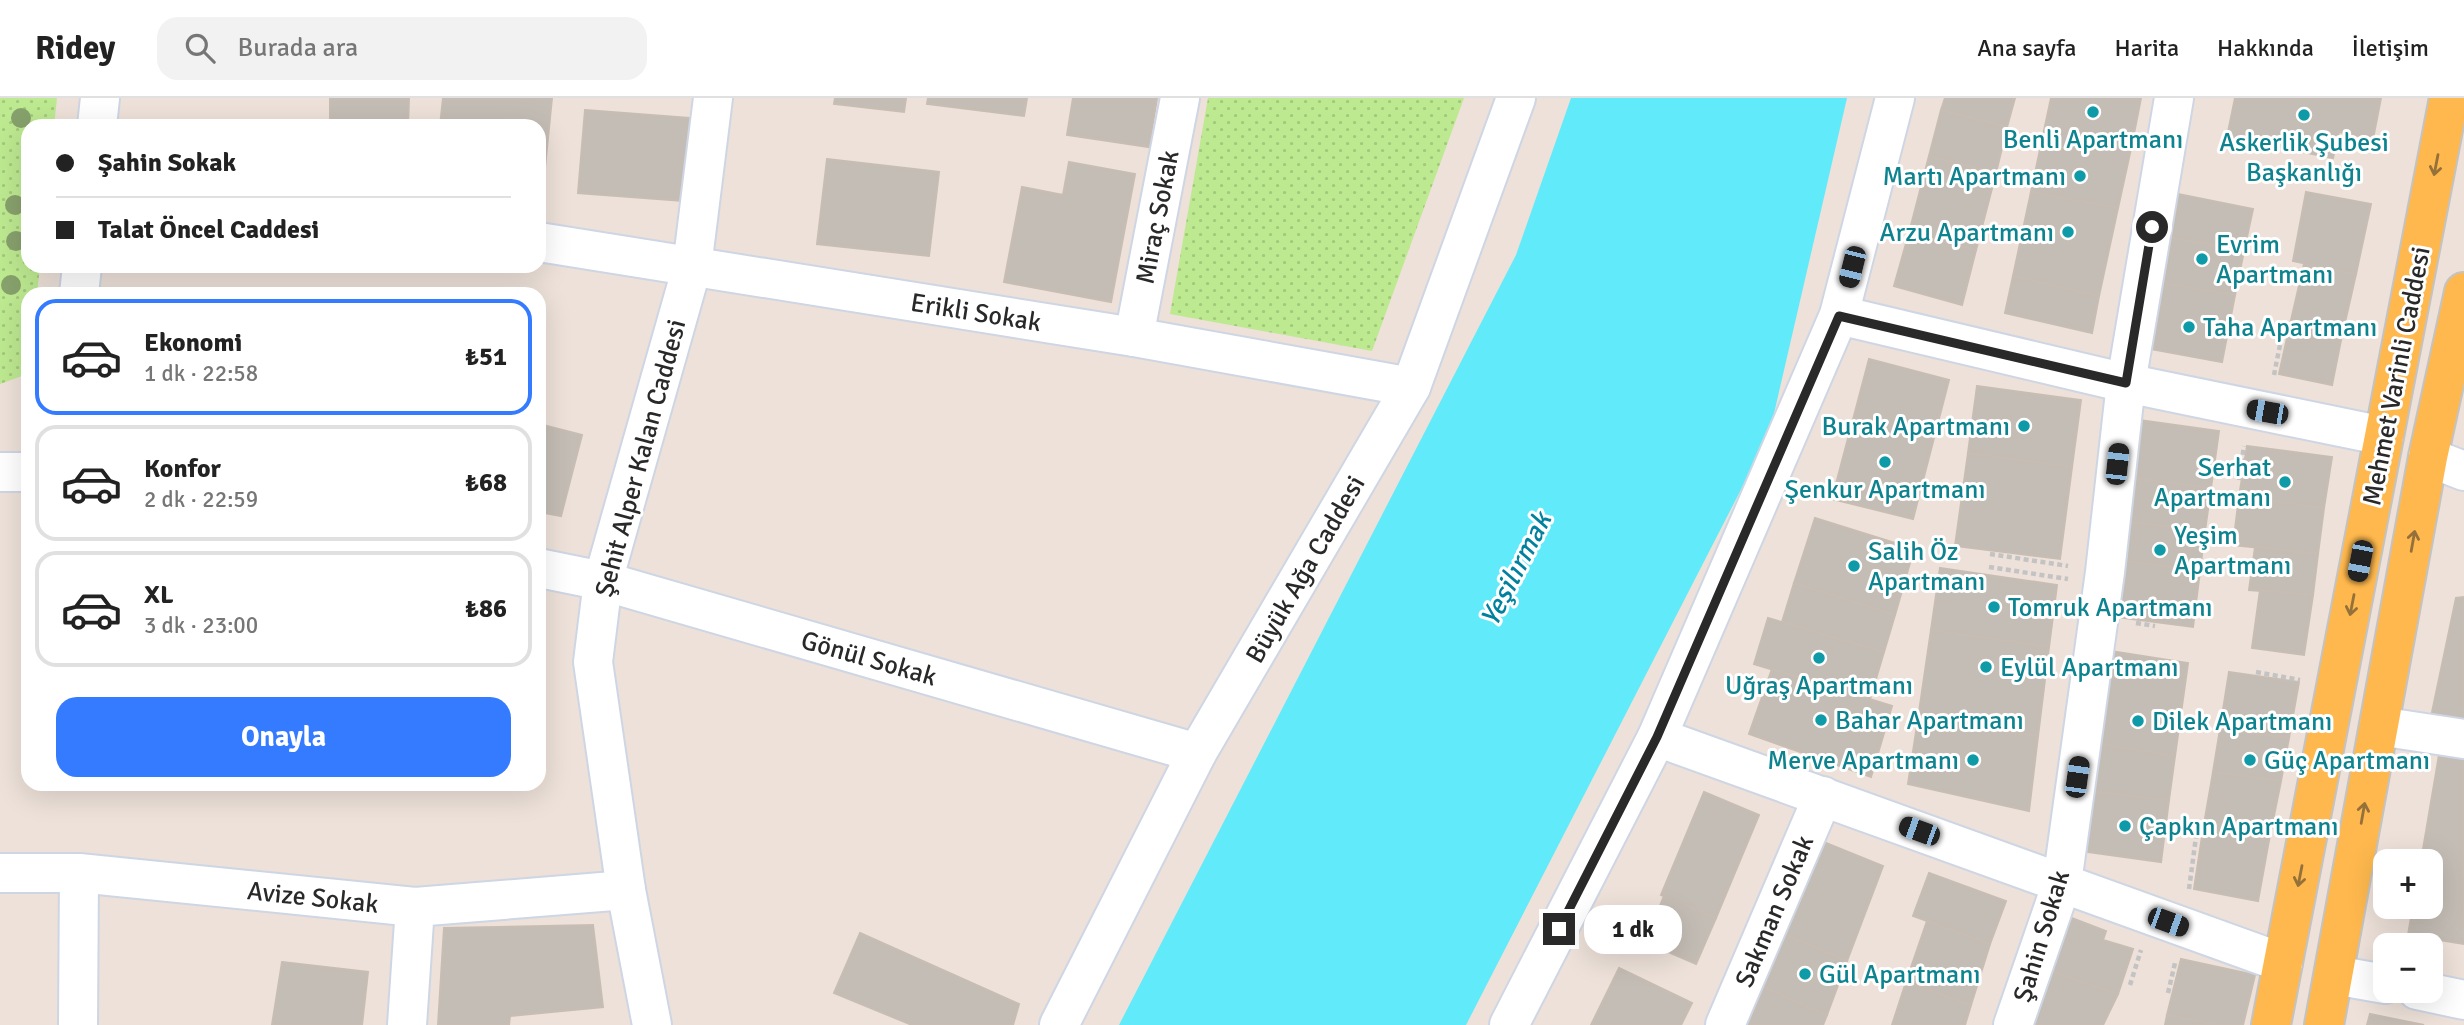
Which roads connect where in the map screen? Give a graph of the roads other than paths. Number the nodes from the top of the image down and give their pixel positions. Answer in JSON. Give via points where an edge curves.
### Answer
{"nodes":[{"id":1,"x":100,"y":98,"type":"edge"},
{"id":2,"x":713,"y":98,"type":"edge"},
{"id":3,"x":1180,"y":98,"type":"edge"},
{"id":4,"x":1516,"y":98,"type":"edge"},
{"id":5,"x":1895,"y":98,"type":"edge"},
{"id":6,"x":2174,"y":98,"type":"edge"},
{"id":7,"x":2449,"y":98,"type":"edge"},
{"id":8,"x":98,"y":119,"type":"edge"},
{"id":9,"x":546,"y":244,"type":"edge"},
{"id":10,"x":692,"y":267,"type":"junction"},
{"id":11,"x":2464,"y":292,"type":"edge"},
{"id":12,"x":1839,"y":316,"type":"junction"},
{"id":13,"x":1134,"y":337,"type":"junction"},
{"id":14,"x":2126,"y":383,"type":"junction"},
{"id":15,"x":1411,"y":387,"type":"junction"},
{"id":16,"x":2384,"y":436,"type":"junction"},
{"id":17,"x":2428,"y":457,"type":"junction"},
{"id":18,"x":2464,"y":471,"type":"edge"},
{"id":19,"x":0,"y":472,"type":"edge"},
{"id":20,"x":21,"y":472,"type":"edge"},
{"id":21,"x":546,"y":569,"type":"edge"},
{"id":22,"x":603,"y":581,"type":"junction"},
{"id":23,"x":2379,"y":726,"type":"junction"},
{"id":24,"x":1657,"y":737,"type":"junction"},
{"id":25,"x":2464,"y":739,"type":"edge"},
{"id":26,"x":1197,"y":753,"type":"junction"},
{"id":27,"x":1823,"y":796,"type":"junction"},
{"id":28,"x":0,"y":873,"type":"edge"},
{"id":29,"x":79,"y":873,"type":"junction"},
{"id":30,"x":2062,"y":883,"type":"junction"},
{"id":31,"x":626,"y":890,"type":"junction"},
{"id":32,"x":415,"y":907,"type":"junction"},
{"id":33,"x":2283,"y":963,"type":"junction"},
{"id":34,"x":2334,"y":975,"type":"junction"},
{"id":35,"x":2373,"y":982,"type":"edge"},
{"id":36,"x":2443,"y":996,"type":"edge"},
{"id":37,"x":2464,"y":1000,"type":"edge"},
{"id":38,"x":78,"y":1025,"type":"edge"},
{"id":39,"x":407,"y":1025,"type":"edge"},
{"id":40,"x":652,"y":1025,"type":"edge"},
{"id":41,"x":1059,"y":1025,"type":"edge"},
{"id":42,"x":1509,"y":1025,"type":"edge"},
{"id":43,"x":1725,"y":1025,"type":"edge"},
{"id":44,"x":2013,"y":1025,"type":"edge"},
{"id":45,"x":2271,"y":1025,"type":"edge"},
{"id":46,"x":2324,"y":1025,"type":"edge"}],
"edges":[{"from":1,"to":8,"type":"street"},
{"from":2,"to":10,"type":"street","name":"Şehit Alper Kalan Caddesi"},
{"from":3,"to":13,"type":"street","name":"Miraç Sokak"},
{"from":4,"to":15,"type":"street","name":"Büyük Ağa Caddesi"},
{"from":5,"to":12,"type":"street"},
{"from":6,"to":14,"type":"street","name":"Şahin Sokak"},
{"from":7,"to":16,"type":"main road","name":"Mehmet Varinli Caddesi","one_way":true},
{"from":9,"to":10,"type":"street","name":"Erikli Sokak"},
{"from":10,"to":13,"type":"street","name":"Erikli Sokak"},
{"from":10,"to":22,"type":"street","name":"Şehit Alper Kalan Caddesi"},
{"from":11,"to":17,"type":"main road","name":"Mehmet Varinli Caddesi"},
{"from":12,"to":14,"type":"street"},
{"from":12,"to":24,"type":"street"},
{"from":13,"to":15,"type":"street","name":"Erikli Sokak"},
{"from":14,"to":16,"type":"street"},
{"from":14,"to":30,"type":"street","name":"Şahin Sokak"},
{"from":15,"to":26,"type":"street","name":"Büyük Ağa Caddesi"},
{"from":16,"to":33,"type":"main road","name":"Mehmet Varinli Caddesi","one_way":true},
{"from":17,"to":18,"type":"street"},
{"from":23,"to":17,"type":"main road","name":"Mehmet Varinli Caddesi","one_way":true},
{"from":19,"to":20,"type":"street"},
{"from":21,"to":22,"type":"street","name":"Gönül Sokak"},
{"from":22,"to":26,"type":"street","name":"Gönül Sokak"},
{"from":22,"to":31,"type":"street","name":"Şehit Alper Kalan Caddesi","via":[[593,662]]},
{"from":23,"to":25,"type":"street"},
{"from":34,"to":23,"type":"main road","name":"Mehmet Varinli Caddesi","one_way":true},
{"from":24,"to":27,"type":"street"},
{"from":24,"to":42,"type":"street"},
{"from":26,"to":41,"type":"street","name":"Büyük Ağa Caddesi"},
{"from":27,"to":30,"type":"street"},
{"from":27,"to":43,"type":"street","name":"Sakman Sokak"},
{"from":28,"to":29,"type":"street","name":"Avize Sokak"},
{"from":29,"to":32,"type":"street","name":"Avize Sokak"},
{"from":29,"to":38,"type":"street"},
{"from":30,"to":33,"type":"street"},
{"from":30,"to":44,"type":"street","name":"Şahin Sokak"},
{"from":31,"to":32,"type":"street","name":"Avize Sokak"},
{"from":31,"to":40,"type":"street","name":"Şehit Alper Kalan Caddesi"},
{"from":32,"to":39,"type":"street"},
{"from":33,"to":45,"type":"main road","name":"Mehmet Varinli Caddesi"},
{"from":34,"to":35,"type":"street"},
{"from":34,"to":46,"type":"main road","name":"Mehmet Varinli Caddesi"},
{"from":36,"to":37,"type":"street"}]}
